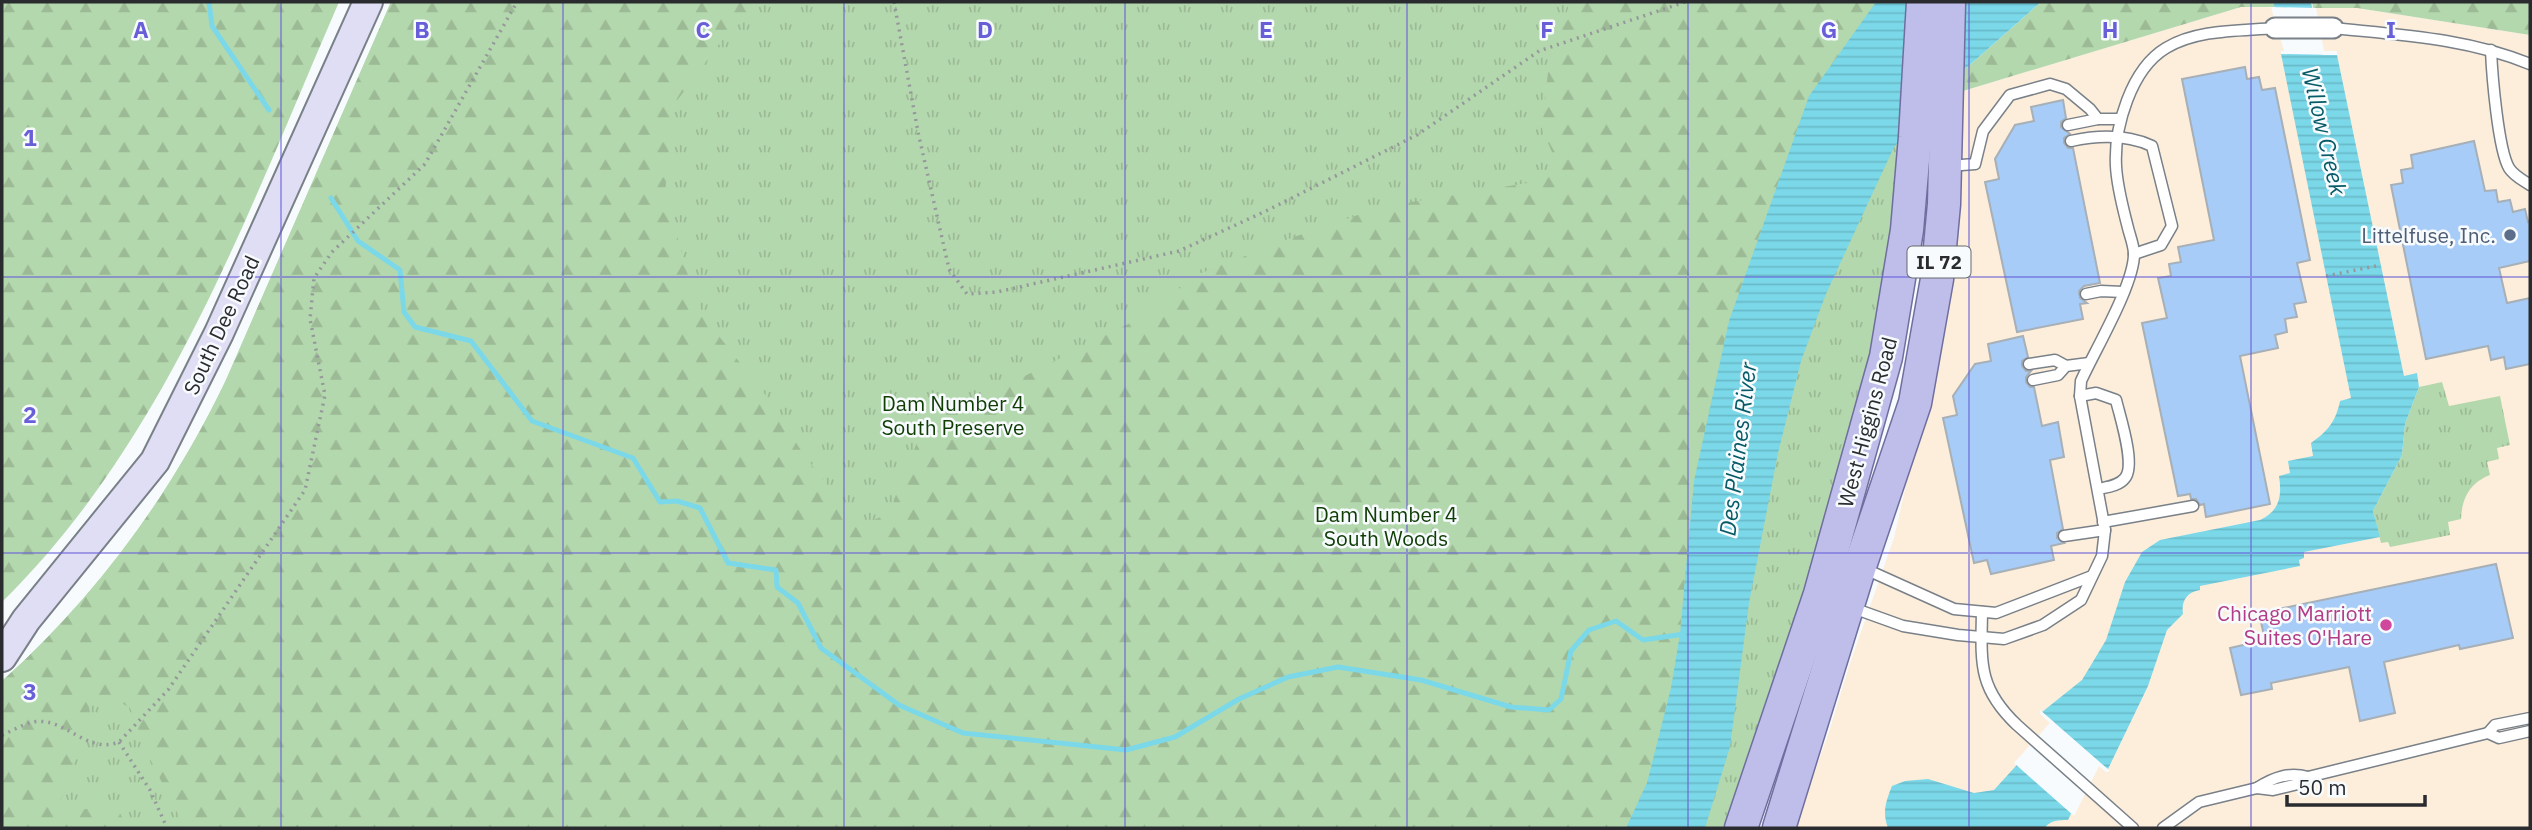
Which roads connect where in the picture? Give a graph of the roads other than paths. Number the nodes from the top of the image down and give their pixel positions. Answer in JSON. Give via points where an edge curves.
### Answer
{"nodes":[{"id":1,"x":368,"y":2,"type":"edge"},
{"id":2,"x":1923,"y":2,"type":"edge"},
{"id":3,"x":1949,"y":2,"type":"edge"},
{"id":4,"x":2275,"y":28,"type":"joint"},
{"id":5,"x":2333,"y":28,"type":"joint"},
{"id":6,"x":2491,"y":50,"type":"junction"},
{"id":7,"x":2530,"y":64,"type":"edge"},
{"id":8,"x":2098,"y":119,"type":"junction"},
{"id":9,"x":2120,"y":120,"type":"junction"},
{"id":10,"x":2068,"y":125,"type":"dead end"},
{"id":11,"x":2119,"y":137,"type":"junction"},
{"id":12,"x":2071,"y":141,"type":"dead end"},
{"id":13,"x":1944,"y":167,"type":"junction"},
{"id":14,"x":2530,"y":185,"type":"edge"},
{"id":15,"x":2134,"y":254,"type":"junction"},
{"id":16,"x":2123,"y":292,"type":"junction"},
{"id":17,"x":2086,"y":294,"type":"dead end"},
{"id":18,"x":2089,"y":363,"type":"junction"},
{"id":19,"x":2029,"y":364,"type":"dead end"},
{"id":20,"x":2066,"y":366,"type":"junction"},
{"id":21,"x":2033,"y":380,"type":"dead end"},
{"id":22,"x":2080,"y":396,"type":"junction"},
{"id":23,"x":2098,"y":489,"type":"junction"},
{"id":24,"x":2193,"y":506,"type":"dead end"},
{"id":25,"x":2104,"y":526,"type":"junction"},
{"id":26,"x":2064,"y":536,"type":"dead end"},
{"id":27,"x":1831,"y":556,"type":"junction"},
{"id":28,"x":1860,"y":566,"type":"junction"},
{"id":29,"x":2092,"y":576,"type":"junction"},
{"id":30,"x":1820,"y":594,"type":"junction"},
{"id":31,"x":1849,"y":607,"type":"junction"},
{"id":32,"x":1982,"y":612,"type":"junction"},
{"id":33,"x":26,"y":620,"type":"junction"},
{"id":34,"x":2,"y":634,"type":"edge"},
{"id":35,"x":1981,"y":637,"type":"junction"},
{"id":36,"x":2,"y":657,"type":"edge"},
{"id":37,"x":2530,"y":718,"type":"edge"},
{"id":38,"x":2530,"y":731,"type":"edge"},
{"id":39,"x":2488,"y":733,"type":"junction"},
{"id":40,"x":1741,"y":828,"type":"edge"},
{"id":41,"x":1779,"y":828,"type":"edge"},
{"id":42,"x":2133,"y":828,"type":"edge"},
{"id":43,"x":2163,"y":828,"type":"edge"}],
"edges":[{"from":1,"to":33,"type":"main road","name":"South Dee Road","via":[[219,333],[155,461]]},
{"from":2,"to":27,"type":"main road","name":"West Higgins Road","number":"IL 72","via":[[1907,230],[1886,357]]},
{"from":3,"to":13,"type":"main road","name":"West Higgins Road","number":"IL 72"},
{"from":4,"to":5,"type":"street"},
{"from":4,"to":9,"type":"lane","via":[[2189,38],[2165,48],[2130,92]]},
{"from":5,"to":6,"type":"lane","via":[[2442,39]]},
{"from":6,"to":7,"type":"lane"},
{"from":6,"to":14,"type":"lane","via":[[2505,159],[2516,176]]},
{"from":8,"to":9,"type":"lane"},
{"from":8,"to":10,"type":"lane"},
{"from":8,"to":13,"type":"lane","via":[[2066,89],[2050,84],[2010,95],[1983,131],[1975,164]]},
{"from":9,"to":11,"type":"lane"},
{"from":11,"to":12,"type":"lane"},
{"from":11,"to":15,"type":"lane","via":[[2116,164]]},
{"from":11,"to":15,"type":"lane","via":[[2152,146],[2172,226],[2161,245]]},
{"from":13,"to":28,"type":"main road","name":"West Higgins Road","number":"IL 72","via":[[1937,279],[1915,403]]},
{"from":15,"to":16,"type":"lane"},
{"from":16,"to":17,"type":"lane"},
{"from":16,"to":18,"type":"lane"},
{"from":18,"to":20,"type":"lane"},
{"from":18,"to":22,"type":"lane"},
{"from":19,"to":20,"type":"lane","via":[[2055,360]]},
{"from":20,"to":21,"type":"lane","via":[[2058,375]]},
{"from":22,"to":23,"type":"lane"},
{"from":22,"to":23,"type":"lane","via":[[2096,393],[2116,400],[2130,465],[2125,478]]},
{"from":23,"to":25,"type":"lane"},
{"from":24,"to":25,"type":"lane"},
{"from":25,"to":26,"type":"lane"},
{"from":25,"to":29,"type":"lane","via":[[2102,556]]},
{"from":27,"to":28,"type":"street"},
{"from":27,"to":30,"type":"main road","name":"West Higgins Road","number":"IL 72"},
{"from":28,"to":31,"type":"main road","name":"West Higgins Road","number":"IL 72"},
{"from":28,"to":32,"type":"lane","via":[[1954,609]]},
{"from":29,"to":32,"type":"lane","via":[[1996,614]]},
{"from":29,"to":35,"type":"lane","via":[[2081,600],[2043,625],[2004,639]]},
{"from":30,"to":31,"type":"street"},
{"from":30,"to":40,"type":"main road","name":"West Higgins Road","number":"IL 72"},
{"from":31,"to":35,"type":"lane","via":[[1903,626]]},
{"from":31,"to":41,"type":"main road","name":"West Higgins Road","number":"IL 72"},
{"from":32,"to":35,"type":"lane"},
{"from":33,"to":34,"type":"main road","name":"South Dee Road"},
{"from":33,"to":36,"type":"main road","name":"South Dee Road"},
{"from":35,"to":42,"type":"lane","via":[[1990,693],[2003,711]]},
{"from":37,"to":39,"type":"lane","via":[[2495,725]]},
{"from":38,"to":39,"type":"lane","via":[[2499,738]]},
{"from":39,"to":43,"type":"lane","via":[[2308,777],[2273,790],[2258,788],[2199,802]]}]}
